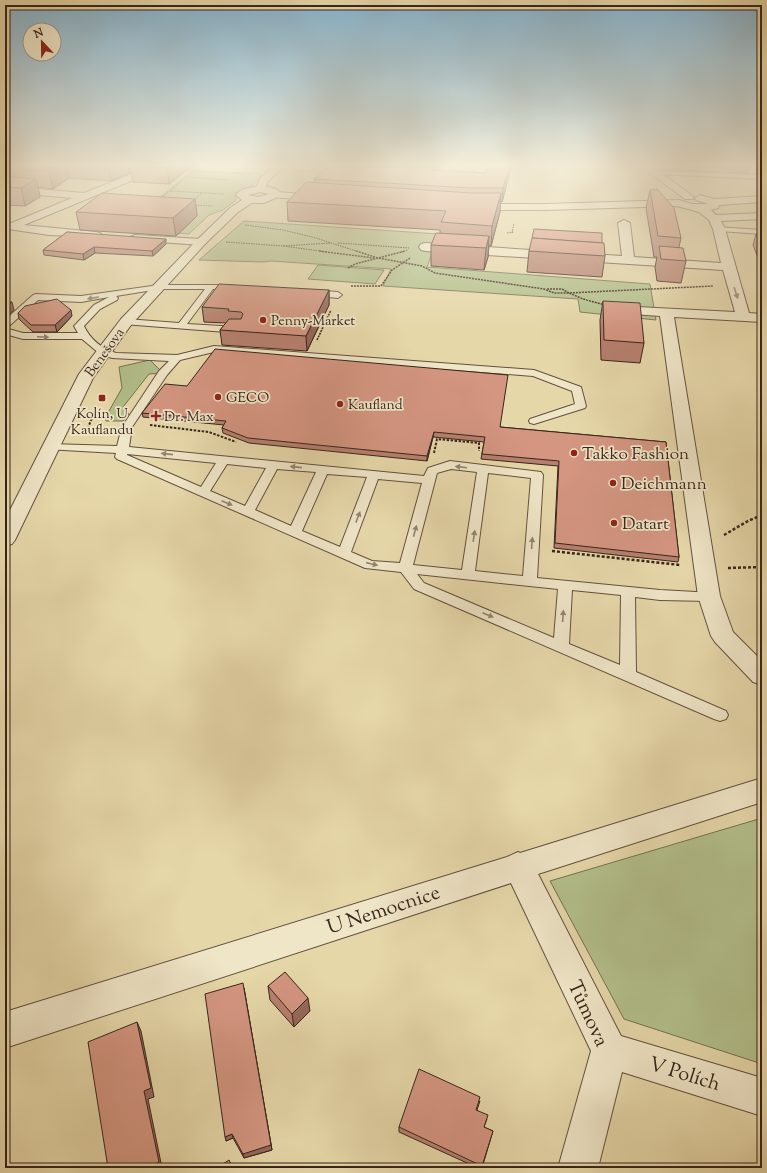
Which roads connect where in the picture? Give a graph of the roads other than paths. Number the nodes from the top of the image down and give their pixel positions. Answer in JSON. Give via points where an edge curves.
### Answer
{"nodes":[{"id":1,"x":20,"y":222,"type":"edge"},
{"id":2,"x":222,"y":222,"type":"edge"},
{"id":3,"x":716,"y":222,"type":"edge"},
{"id":4,"x":624,"y":223,"type":"dead end"},
{"id":5,"x":9,"y":226,"type":"edge"},
{"id":6,"x":719,"y":229,"type":"junction"},
{"id":7,"x":762,"y":232,"type":"edge"},
{"id":8,"x":106,"y":236,"type":"edge"},
{"id":9,"x":121,"y":237,"type":"edge"},
{"id":10,"x":201,"y":242,"type":"junction"},
{"id":11,"x":425,"y":247,"type":"road end"},
{"id":12,"x":628,"y":260,"type":"junction"},
{"id":13,"x":728,"y":267,"type":"junction"},
{"id":14,"x":159,"y":287,"type":"junction"},
{"id":15,"x":211,"y":287,"type":"junction"},
{"id":16,"x":227,"y":288,"type":"edge"},
{"id":17,"x":298,"y":292,"type":"edge"},
{"id":18,"x":121,"y":294,"type":"junction"},
{"id":19,"x":338,"y":295,"type":"road end"},
{"id":20,"x":637,"y":311,"type":"edge"},
{"id":21,"x":666,"y":313,"type":"junction"},
{"id":22,"x":743,"y":317,"type":"junction"},
{"id":23,"x":762,"y":318,"type":"edge"},
{"id":24,"x":126,"y":322,"type":"junction"},
{"id":25,"x":5,"y":325,"type":"edge"},
{"id":26,"x":181,"y":326,"type":"junction"},
{"id":27,"x":240,"y":330,"type":"edge"},
{"id":28,"x":5,"y":332,"type":"edge"},
{"id":29,"x":84,"y":336,"type":"junction"},
{"id":30,"x":104,"y":352,"type":"junction"},
{"id":31,"x":176,"y":358,"type":"junction"},
{"id":32,"x":534,"y":421,"type":"dead end"},
{"id":33,"x":50,"y":447,"type":"junction"},
{"id":34,"x":122,"y":450,"type":"junction"},
{"id":35,"x":224,"y":460,"type":"junction"},
{"id":36,"x":274,"y":464,"type":"junction"},
{"id":37,"x":323,"y":469,"type":"junction"},
{"id":38,"x":483,"y":469,"type":"junction"},
{"id":39,"x":374,"y":474,"type":"junction"},
{"id":40,"x":429,"y":480,"type":"junction"},
{"id":41,"x":203,"y":492,"type":"junction"},
{"id":42,"x":248,"y":512,"type":"junction"},
{"id":43,"x":295,"y":532,"type":"junction"},
{"id":44,"x":5,"y":540,"type":"edge"},
{"id":45,"x":344,"y":554,"type":"junction"},
{"id":46,"x":405,"y":568,"type":"junction"},
{"id":47,"x":468,"y":575,"type":"junction"},
{"id":48,"x":530,"y":582,"type":"junction"},
{"id":49,"x":566,"y":586,"type":"junction"},
{"id":50,"x":628,"y":592,"type":"junction"},
{"id":51,"x":709,"y":596,"type":"junction"},
{"id":52,"x":561,"y":647,"type":"junction"},
{"id":53,"x":628,"y":675,"type":"junction"},
{"id":54,"x":762,"y":676,"type":"edge"},
{"id":55,"x":720,"y":715,"type":"dead end"},
{"id":56,"x":762,"y":790,"type":"edge"},
{"id":57,"x":518,"y":866,"type":"junction"},
{"id":58,"x":5,"y":1030,"type":"edge"},
{"id":59,"x":609,"y":1050,"type":"junction"},
{"id":60,"x":762,"y":1097,"type":"edge"},
{"id":61,"x":578,"y":1168,"type":"edge"}],
"edges":[{"from":1,"to":5,"type":"street"},
{"from":2,"to":10,"type":"street","name":"Benešova"},
{"from":3,"to":6,"type":"street"},
{"from":4,"to":12,"type":"street"},
{"from":5,"to":8,"type":"street"},
{"from":6,"to":7,"type":"lane"},
{"from":6,"to":13,"type":"street"},
{"from":9,"to":10,"type":"street"},
{"from":10,"to":14,"type":"street","name":"Benešova"},
{"from":11,"to":12,"type":"street"},
{"from":12,"to":13,"type":"street"},
{"from":13,"to":22,"type":"street","one_way":true},
{"from":14,"to":15,"type":"lane"},
{"from":14,"to":18,"type":"lane"},
{"from":14,"to":24,"type":"street","name":"Benešova"},
{"from":15,"to":16,"type":"lane"},
{"from":15,"to":26,"type":"lane"},
{"from":17,"to":19,"type":"lane"},
{"from":18,"to":25,"type":"lane","one_way":true,"via":[[82,299],[36,297]]},
{"from":18,"to":29,"type":"lane","via":[[97,307],[79,326]]},
{"from":20,"to":21,"type":"street"},
{"from":21,"to":22,"type":"street"},
{"from":21,"to":51,"type":"street"},
{"from":22,"to":23,"type":"street"},
{"from":24,"to":26,"type":"lane"},
{"from":24,"to":30,"type":"street","name":"Benešova"},
{"from":26,"to":27,"type":"lane"},
{"from":28,"to":29,"type":"lane","one_way":true,"via":[[22,336]]},
{"from":29,"to":30,"type":"lane"},
{"from":30,"to":31,"type":"lane","via":[[115,356]]},
{"from":30,"to":33,"type":"street","name":"Benešova","via":[[84,377]]},
{"from":31,"to":32,"type":"lane","via":[[214,349],[534,373],[577,389],[581,406]]},
{"from":31,"to":34,"type":"lane","via":[[127,427]]},
{"from":33,"to":34,"type":"lane"},
{"from":33,"to":44,"type":"street","name":"Benešova"},
{"from":35,"to":34,"type":"lane","one_way":true},
{"from":34,"to":41,"type":"lane","via":[[121,457]]},
{"from":35,"to":36,"type":"lane"},
{"from":35,"to":41,"type":"lane"},
{"from":37,"to":36,"type":"lane","one_way":true},
{"from":36,"to":42,"type":"lane"},
{"from":37,"to":39,"type":"lane"},
{"from":37,"to":43,"type":"lane"},
{"from":38,"to":40,"type":"lane","one_way":true,"via":[[450,465],[432,471]]},
{"from":47,"to":38,"type":"lane","one_way":true},
{"from":48,"to":38,"type":"lane","one_way":true,"via":[[537,475]]},
{"from":39,"to":40,"type":"lane"},
{"from":45,"to":39,"type":"lane","one_way":true},
{"from":46,"to":40,"type":"lane","one_way":true},
{"from":41,"to":42,"type":"lane","one_way":true},
{"from":42,"to":43,"type":"lane"},
{"from":43,"to":45,"type":"lane"},
{"from":45,"to":46,"type":"lane","one_way":true,"via":[[370,565]]},
{"from":46,"to":47,"type":"lane"},
{"from":46,"to":52,"type":"lane","one_way":true,"via":[[419,586]]},
{"from":47,"to":48,"type":"lane"},
{"from":48,"to":49,"type":"lane"},
{"from":49,"to":50,"type":"lane"},
{"from":52,"to":49,"type":"lane","one_way":true},
{"from":50,"to":51,"type":"lane"},
{"from":50,"to":53,"type":"lane"},
{"from":51,"to":54,"type":"street","via":[[723,636]]},
{"from":52,"to":53,"type":"lane"},
{"from":53,"to":55,"type":"lane"},
{"from":56,"to":57,"type":"street","name":"U Nemocnice"},
{"from":57,"to":58,"type":"street","name":"U Nemocnice"},
{"from":57,"to":59,"type":"street","name":"Tůmova"},
{"from":59,"to":60,"type":"street","name":"V Polích"},
{"from":59,"to":61,"type":"street","name":"Tůmova"}]}
